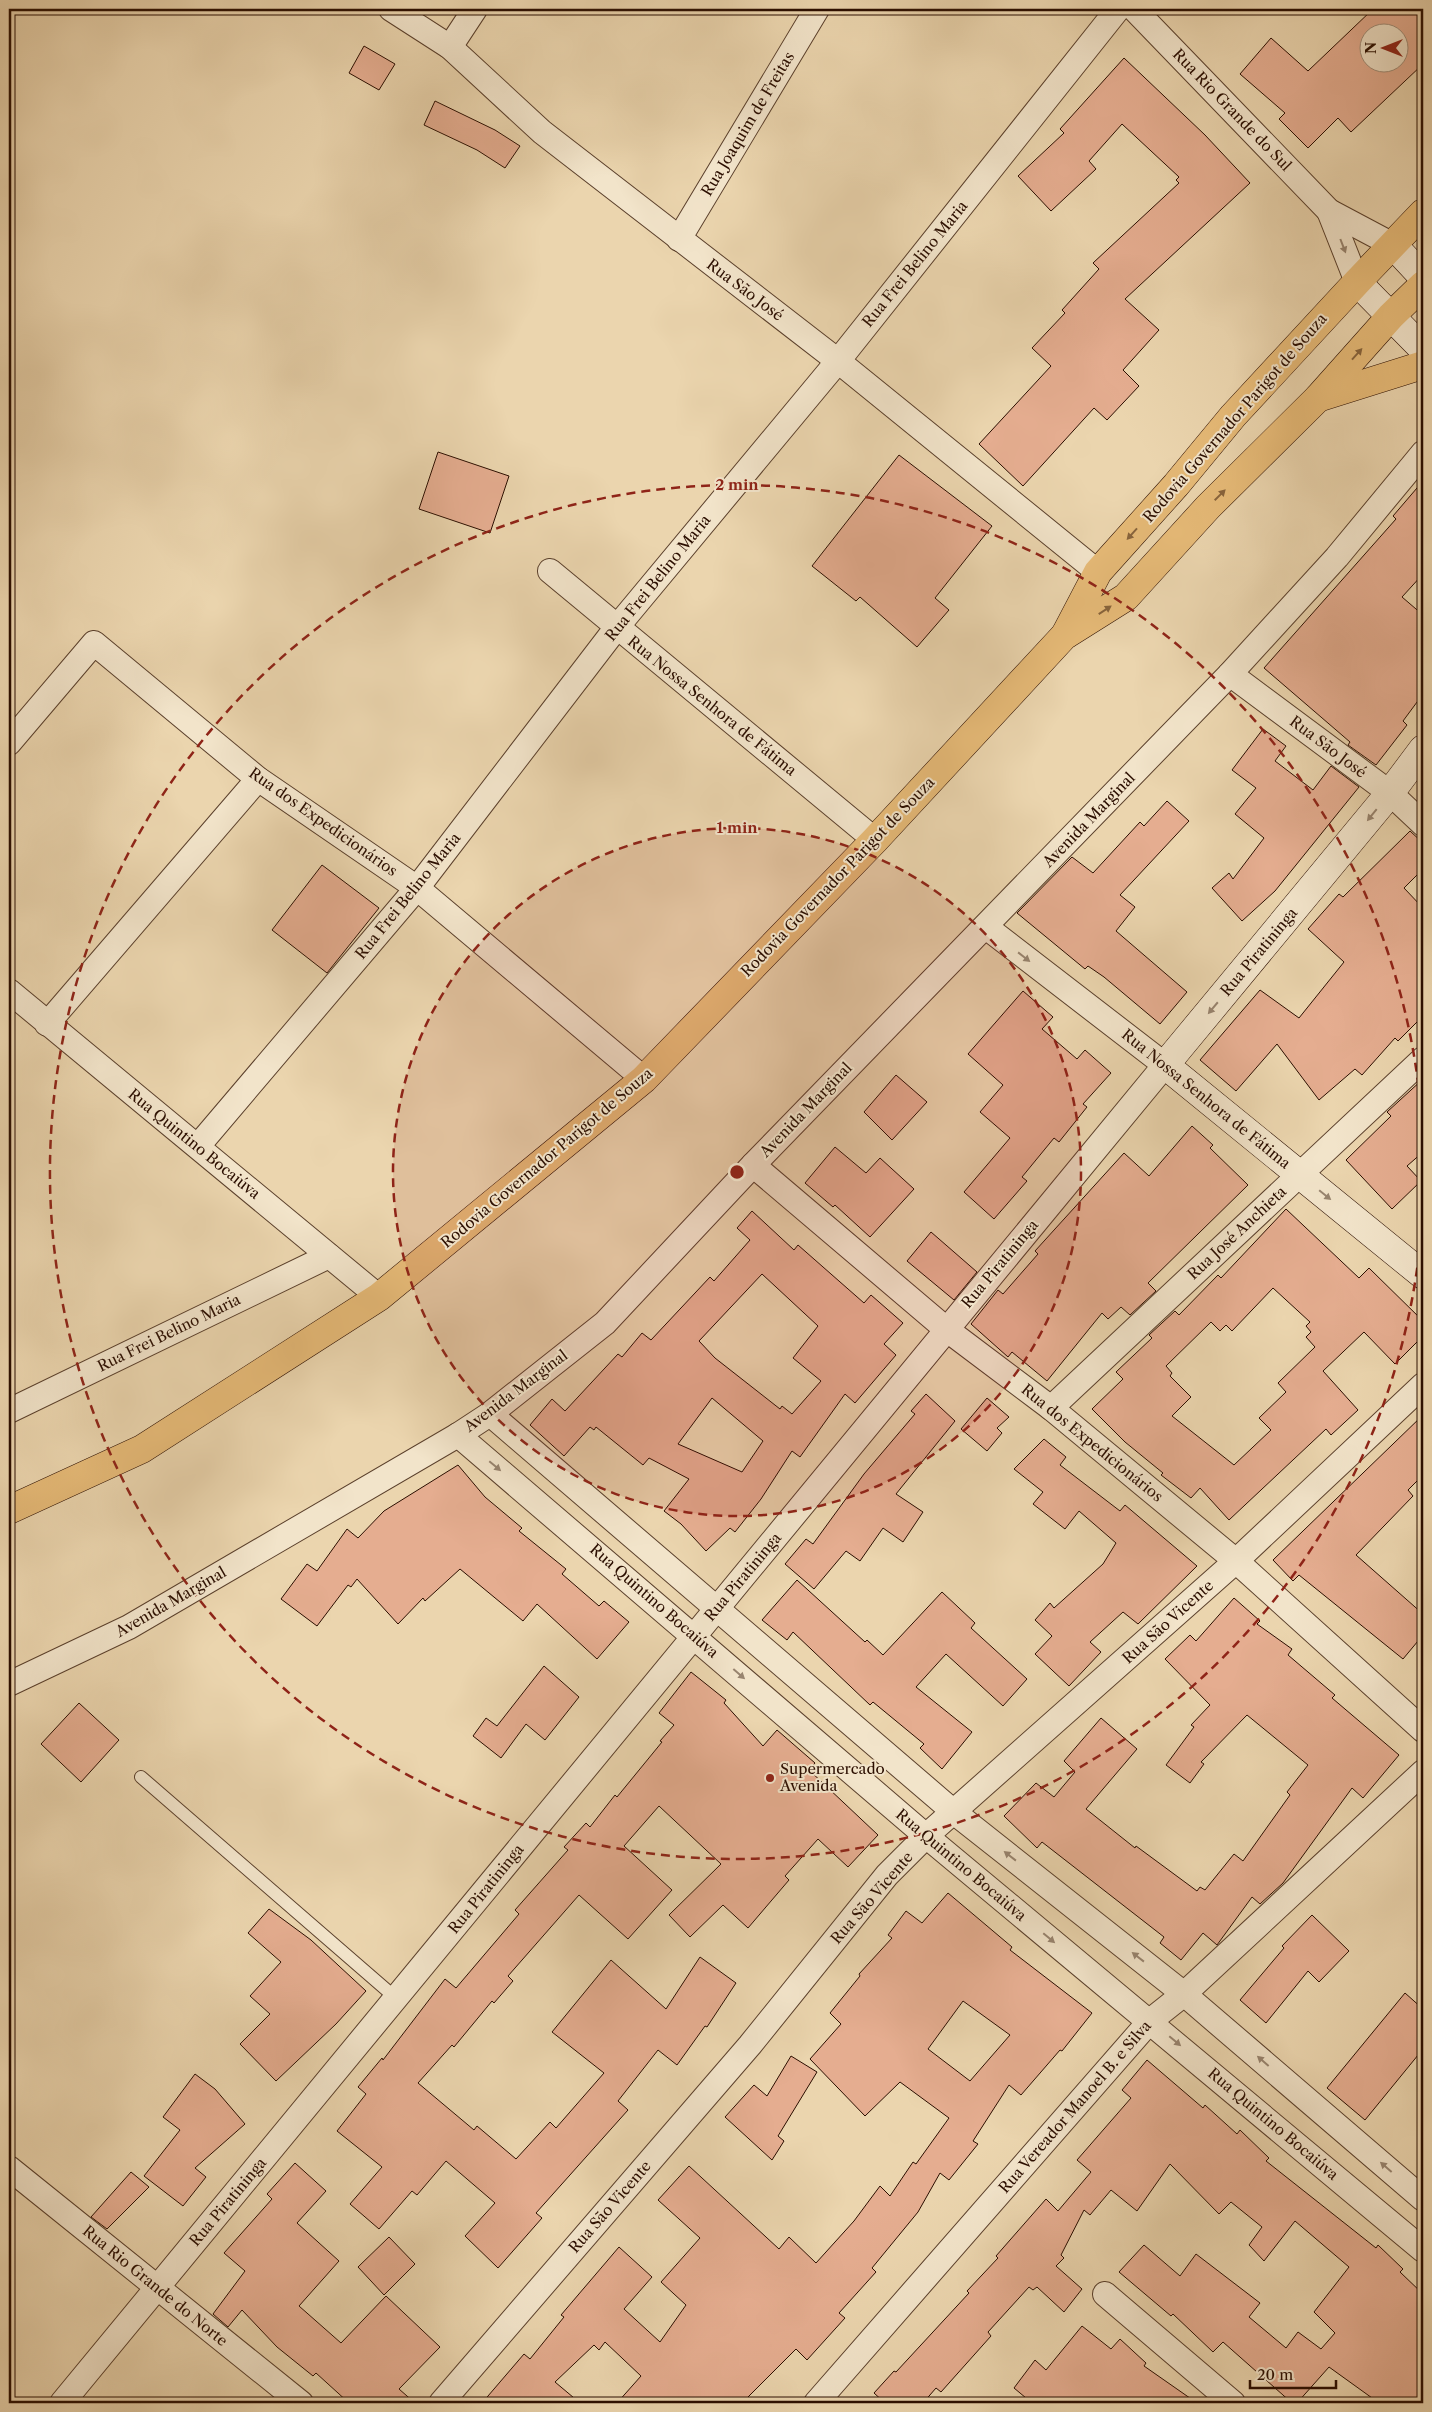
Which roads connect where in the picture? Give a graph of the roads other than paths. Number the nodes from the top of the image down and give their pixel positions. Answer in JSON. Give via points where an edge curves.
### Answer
{"nodes":[{"id":1,"x":391,"y":9,"type":"edge"},
{"id":2,"x":475,"y":9,"type":"edge"},
{"id":3,"x":817,"y":9,"type":"edge"},
{"id":4,"x":1118,"y":9,"type":"edge"},
{"id":5,"x":1134,"y":9,"type":"edge"},
{"id":6,"x":450,"y":47,"type":"junction"},
{"id":7,"x":1329,"y":211,"type":"junction"},
{"id":8,"x":1423,"y":213,"type":"edge"},
{"id":9,"x":679,"y":239,"type":"junction"},
{"id":10,"x":1393,"y":245,"type":"junction"},
{"id":11,"x":1423,"y":277,"type":"edge"},
{"id":12,"x":1356,"y":282,"type":"junction"},
{"id":13,"x":1423,"y":285,"type":"edge"},
{"id":14,"x":1391,"y":316,"type":"junction"},
{"id":15,"x":1423,"y":349,"type":"edge"},
{"id":16,"x":838,"y":361,"type":"junction"},
{"id":17,"x":1423,"y":365,"type":"edge"},
{"id":18,"x":1318,"y":398,"type":"junction"},
{"id":19,"x":1423,"y":452,"type":"edge"},
{"id":20,"x":550,"y":571,"type":"dead end"},
{"id":21,"x":1098,"y":572,"type":"junction"},
{"id":22,"x":617,"y":627,"type":"junction"},
{"id":23,"x":1064,"y":636,"type":"junction"},
{"id":24,"x":1230,"y":674,"type":"junction"},
{"id":25,"x":9,"y":743,"type":"edge"},
{"id":26,"x":1423,"y":749,"type":"edge"},
{"id":27,"x":258,"y":779,"type":"junction"},
{"id":28,"x":1390,"y":793,"type":"junction"},
{"id":29,"x":1423,"y":824,"type":"edge"},
{"id":30,"x":875,"y":840,"type":"junction"},
{"id":31,"x":417,"y":888,"type":"junction"},
{"id":32,"x":986,"y":927,"type":"junction"},
{"id":33,"x":9,"y":990,"type":"edge"},
{"id":34,"x":47,"y":1024,"type":"junction"},
{"id":35,"x":1423,"y":1059,"type":"edge"},
{"id":36,"x":1165,"y":1065,"type":"junction"},
{"id":37,"x":644,"y":1079,"type":"junction"},
{"id":38,"x":198,"y":1146,"type":"junction"},
{"id":39,"x":753,"y":1165,"type":"junction"},
{"id":40,"x":1300,"y":1175,"type":"junction"},
{"id":41,"x":329,"y":1256,"type":"junction"},
{"id":42,"x":1423,"y":1275,"type":"edge"},
{"id":43,"x":379,"y":1297,"type":"junction"},
{"id":44,"x":946,"y":1329,"type":"junction"},
{"id":45,"x":1423,"y":1385,"type":"edge"},
{"id":46,"x":1051,"y":1408,"type":"junction"},
{"id":47,"x":9,"y":1411,"type":"edge"},
{"id":48,"x":490,"y":1414,"type":"junction"},
{"id":49,"x":458,"y":1435,"type":"junction"},
{"id":50,"x":9,"y":1510,"type":"edge"},
{"id":51,"x":1236,"y":1561,"type":"junction"},
{"id":52,"x":718,"y":1608,"type":"junction"},
{"id":53,"x":693,"y":1635,"type":"junction"},
{"id":54,"x":9,"y":1684,"type":"edge"},
{"id":55,"x":1423,"y":1730,"type":"edge"},
{"id":56,"x":1423,"y":1772,"type":"edge"},
{"id":57,"x":142,"y":1777,"type":"dead end"},
{"id":58,"x":956,"y":1813,"type":"junction"},
{"id":59,"x":926,"y":1836,"type":"junction"},
{"id":60,"x":1184,"y":1994,"type":"junction"},
{"id":61,"x":397,"y":1999,"type":"junction"},
{"id":62,"x":1150,"y":2020,"type":"junction"},
{"id":63,"x":9,"y":2168,"type":"edge"},
{"id":64,"x":1423,"y":2199,"type":"edge"},
{"id":65,"x":1423,"y":2250,"type":"edge"},
{"id":66,"x":157,"y":2288,"type":"junction"},
{"id":67,"x":1105,"y":2294,"type":"dead end"},
{"id":68,"x":1230,"y":2402,"type":"edge"},
{"id":69,"x":62,"y":2403,"type":"edge"},
{"id":70,"x":301,"y":2403,"type":"edge"},
{"id":71,"x":441,"y":2403,"type":"edge"},
{"id":72,"x":816,"y":2403,"type":"edge"}],
"edges":[{"from":1,"to":6,"type":"street","name":"Rua São José"},
{"from":2,"to":6,"type":"street"},
{"from":3,"to":9,"type":"street","name":"Rua Joaquim de Freitas"},
{"from":4,"to":16,"type":"street","name":"Rua Frei Belino Maria"},
{"from":5,"to":7,"type":"street","name":"Rua Rio Grande do Sul"},
{"from":6,"to":9,"type":"street","name":"Rua São José","via":[[542,132]]},
{"from":7,"to":10,"type":"street","name":"Rua Rio Grande do Sul"},
{"from":7,"to":12,"type":"street","name":"Rua Rio Grande do Sul","one_way":true},
{"from":8,"to":10,"type":"main road","name":"Rodovia Governador Parigot de Souza"},
{"from":9,"to":16,"type":"street","name":"Rua São José"},
{"from":10,"to":11,"type":"street","name":"Rua Rio Grande do Sul"},
{"from":10,"to":12,"type":"main road","name":"Rodovia Governador Parigot de Souza"},
{"from":12,"to":14,"type":"street"},
{"from":12,"to":21,"type":"main road","name":"Rodovia Governador Parigot de Souza","one_way":true,"via":[[1233,416]]},
{"from":13,"to":14,"type":"main road","name":"Rodovia Governador Parigot de Souza"},
{"from":14,"to":15,"type":"street"},
{"from":18,"to":14,"type":"main road","name":"Rodovia Governador Parigot de Souza","one_way":true},
{"from":16,"to":21,"type":"street","name":"Rua São José"},
{"from":16,"to":22,"type":"street","name":"Rua Frei Belino Maria"},
{"from":17,"to":18,"type":"main road"},
{"from":23,"to":18,"type":"main road","name":"Rodovia Governador Parigot de Souza","one_way":true,"via":[[1126,596],[1208,507]]},
{"from":19,"to":24,"type":"street","name":"Avenida Marginal","via":[[1337,557]]},
{"from":20,"to":22,"type":"street","name":"Rua Nossa Senhora de Fátima"},
{"from":21,"to":23,"type":"main road","name":"Rodovia Governador Parigot de Souza"},
{"from":22,"to":30,"type":"street","name":"Rua Nossa Senhora de Fátima"},
{"from":22,"to":31,"type":"street","name":"Rua Frei Belino Maria"},
{"from":23,"to":30,"type":"main road","name":"Rodovia Governador Parigot de Souza"},
{"from":24,"to":28,"type":"street","name":"Rua São José"},
{"from":24,"to":32,"type":"street","name":"Avenida Marginal"},
{"from":25,"to":27,"type":"street","name":"Rua dos Expedicionários","via":[[94,643]]},
{"from":26,"to":28,"type":"street","name":"Rua Piratininga"},
{"from":27,"to":31,"type":"street","name":"Rua dos Expedicionários"},
{"from":27,"to":34,"type":"street"},
{"from":28,"to":29,"type":"street","name":"Rua São José"},
{"from":28,"to":36,"type":"street","name":"Rua Piratininga","one_way":true},
{"from":30,"to":37,"type":"main road","name":"Rodovia Governador Parigot de Souza"},
{"from":31,"to":37,"type":"street","name":"Rua dos Expedicionários"},
{"from":31,"to":38,"type":"street","name":"Rua Frei Belino Maria"},
{"from":32,"to":36,"type":"street","name":"Rua Nossa Senhora de Fátima","one_way":true},
{"from":32,"to":39,"type":"street","name":"Avenida Marginal"},
{"from":33,"to":34,"type":"street","name":"Rua Quintino Bocaiúva"},
{"from":34,"to":38,"type":"street","name":"Rua Quintino Bocaiúva"},
{"from":35,"to":40,"type":"street","name":"Rua José Anchieta"},
{"from":36,"to":40,"type":"street","name":"Rua Nossa Senhora de Fátima"},
{"from":36,"to":44,"type":"street","name":"Rua Piratininga"},
{"from":37,"to":43,"type":"main road","name":"Rodovia Governador Parigot de Souza"},
{"from":38,"to":41,"type":"street","name":"Rua Quintino Bocaiúva"},
{"from":39,"to":44,"type":"street","name":"Rua dos Expedicionários"},
{"from":39,"to":48,"type":"street","name":"Avenida Marginal","via":[[605,1323]]},
{"from":40,"to":42,"type":"street","name":"Rua Nossa Senhora de Fátima","one_way":true},
{"from":40,"to":46,"type":"street","name":"Rua José Anchieta"},
{"from":41,"to":43,"type":"street","name":"Rua Quintino Bocaiúva"},
{"from":41,"to":47,"type":"street","name":"Rua Frei Belino Maria"},
{"from":43,"to":50,"type":"main road","name":"Rodovia Governador Parigot de Souza","via":[[142,1449]]},
{"from":44,"to":46,"type":"street","name":"Rua dos Expedicionários"},
{"from":44,"to":52,"type":"street","name":"Rua Piratininga"},
{"from":45,"to":51,"type":"street","name":"Rua São Vicente"},
{"from":46,"to":51,"type":"street","name":"Rua dos Expedicionários"},
{"from":48,"to":49,"type":"street","name":"Avenida Marginal"},
{"from":48,"to":52,"type":"street"},
{"from":49,"to":53,"type":"street","name":"Rua Quintino Bocaiúva","one_way":true},
{"from":49,"to":54,"type":"street","name":"Avenida Marginal","via":[[129,1628]]},
{"from":51,"to":55,"type":"street","name":"Rua dos Expedicionários"},
{"from":51,"to":58,"type":"street","name":"Rua São Vicente"},
{"from":52,"to":53,"type":"street","name":"Rua Piratininga"},
{"from":52,"to":58,"type":"street"},
{"from":53,"to":59,"type":"street","name":"Rua Quintino Bocaiúva","one_way":true},
{"from":53,"to":61,"type":"street","name":"Rua Piratininga"},
{"from":56,"to":60,"type":"street","name":"Rua Vereador Manoel B. e Silva"},
{"from":57,"to":61,"type":"lane"},
{"from":58,"to":59,"type":"street","name":"Rua São Vicente"},
{"from":60,"to":58,"type":"street","one_way":true},
{"from":59,"to":62,"type":"street","name":"Rua Quintino Bocaiúva","one_way":true},
{"from":59,"to":71,"type":"street","name":"Rua São Vicente","via":[[887,1876],[750,2046]]},
{"from":60,"to":62,"type":"street","name":"Rua Vereador Manoel B. e Silva"},
{"from":64,"to":60,"type":"street","one_way":true},
{"from":61,"to":66,"type":"street","name":"Rua Piratininga"},
{"from":62,"to":65,"type":"street","name":"Rua Quintino Bocaiúva","one_way":true},
{"from":62,"to":72,"type":"street","name":"Rua Vereador Manoel B. e Silva"},
{"from":63,"to":66,"type":"street","name":"Rua Rio Grande do Norte"},
{"from":66,"to":69,"type":"street","name":"Rua Piratininga"},
{"from":66,"to":70,"type":"street","name":"Rua Rio Grande do Norte"},
{"from":67,"to":68,"type":"street"}]}
